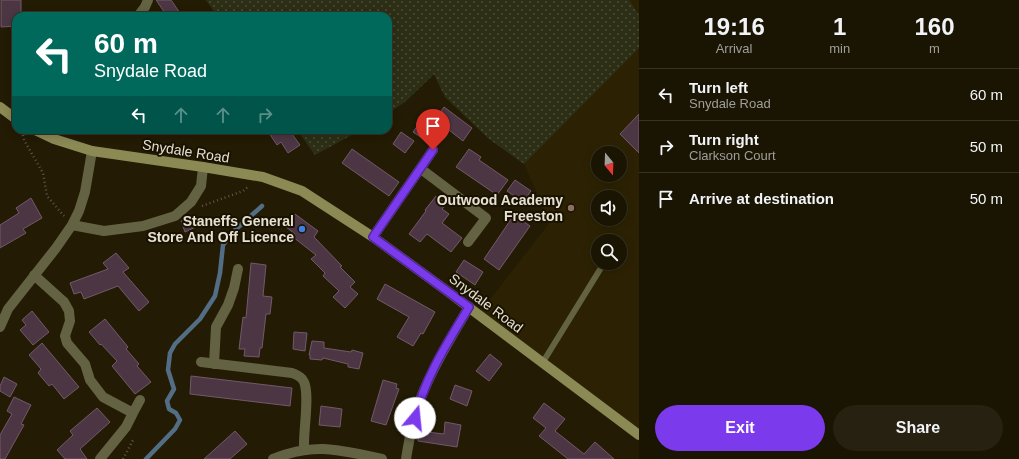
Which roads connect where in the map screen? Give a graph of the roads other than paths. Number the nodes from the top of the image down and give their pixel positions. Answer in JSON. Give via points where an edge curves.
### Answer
{"nodes":[{"id":1,"x":148,"y":0,"type":"edge"},
{"id":2,"x":141,"y":12,"type":"edge"},
{"id":3,"x":0,"y":107,"type":"edge"},
{"id":4,"x":12,"y":116,"type":"edge"},
{"id":5,"x":43,"y":134,"type":"edge"},
{"id":6,"x":433,"y":150,"type":"dead end"},
{"id":7,"x":92,"y":151,"type":"junction"},
{"id":8,"x":203,"y":167,"type":"junction"},
{"id":9,"x":421,"y":169,"type":"junction"},
{"id":10,"x":72,"y":225,"type":"junction"},
{"id":11,"x":373,"y":237,"type":"junction"},
{"id":12,"x":468,"y":242,"type":"dead end"},
{"id":13,"x":238,"y":269,"type":"dead end"},
{"id":14,"x":600,"y":270,"type":"edge"},
{"id":15,"x":34,"y":275,"type":"junction"},
{"id":16,"x":4,"y":307,"type":"edge"},
{"id":17,"x":469,"y":307,"type":"junction"},
{"id":18,"x":0,"y":327,"type":"edge"},
{"id":19,"x":201,"y":362,"type":"dead end"},
{"id":20,"x":542,"y":362,"type":"junction"},
{"id":21,"x":214,"y":364,"type":"junction"},
{"id":22,"x":140,"y":400,"type":"dead end"},
{"id":23,"x":133,"y":412,"type":"junction"},
{"id":24,"x":639,"y":434,"type":"edge"},
{"id":25,"x":304,"y":450,"type":"junction"},
{"id":26,"x":100,"y":459,"type":"edge"},
{"id":27,"x":274,"y":459,"type":"edge"},
{"id":28,"x":382,"y":459,"type":"edge"},
{"id":29,"x":406,"y":459,"type":"edge"}],
"edges":[{"from":1,"to":2,"type":"street"},
{"from":3,"to":4,"type":"street"},
{"from":5,"to":7,"type":"street","name":"Snydale Road"},
{"from":6,"to":9,"type":"street"},
{"from":7,"to":8,"type":"street","name":"Snydale Road"},
{"from":7,"to":10,"type":"street","via":[[85,192]]},
{"from":8,"to":10,"type":"street","via":[[201,186],[191,202],[175,216],[143,226],[104,231]]},
{"from":8,"to":11,"type":"street","name":"Snydale Road","via":[[263,177],[302,191]]},
{"from":9,"to":11,"type":"street"},
{"from":9,"to":12,"type":"street","via":[[486,218]]},
{"from":10,"to":15,"type":"street"},
{"from":11,"to":17,"type":"street","name":"Snydale Road"},
{"from":13,"to":21,"type":"street","via":[[228,305],[216,327]]},
{"from":14,"to":20,"type":"lane"},
{"from":15,"to":16,"type":"street"},
{"from":15,"to":23,"type":"street","via":[[64,302],[69,311],[67,343],[85,364],[90,380],[103,397]]},
{"from":16,"to":18,"type":"street"},
{"from":17,"to":20,"type":"street","name":"Snydale Road"},
{"from":17,"to":29,"type":"street","via":[[429,378],[418,407]]},
{"from":19,"to":21,"type":"street"},
{"from":20,"to":24,"type":"street","name":"Snydale Road"},
{"from":21,"to":25,"type":"street","via":[[299,375],[307,390]]},
{"from":22,"to":23,"type":"street"},
{"from":23,"to":26,"type":"street","via":[[126,428]]},
{"from":25,"to":27,"type":"street"},
{"from":25,"to":28,"type":"street","via":[[320,448]]}]}
